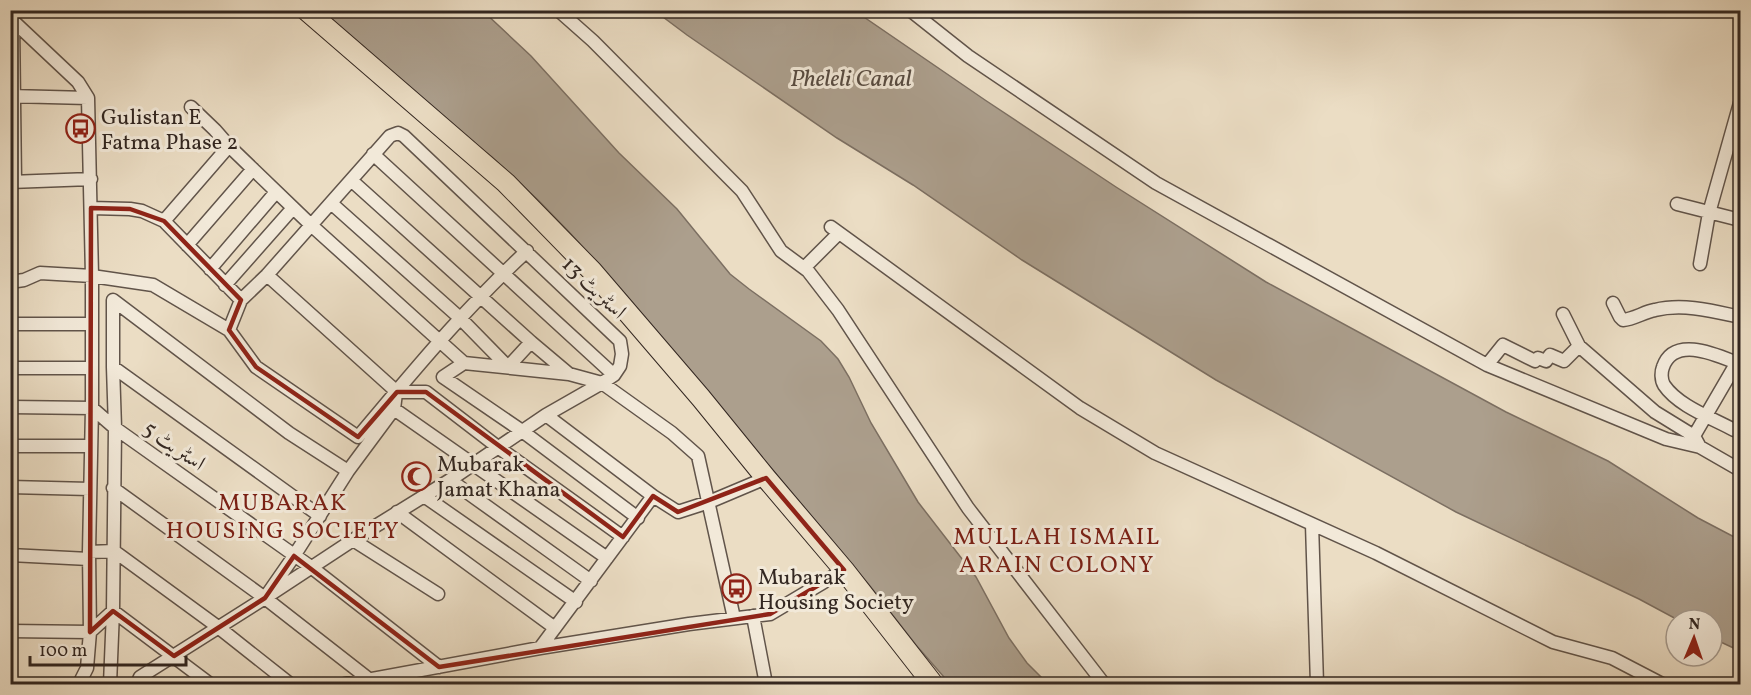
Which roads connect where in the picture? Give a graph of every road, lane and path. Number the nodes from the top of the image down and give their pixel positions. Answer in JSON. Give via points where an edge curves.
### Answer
{"nodes":[{"id":1,"x":306,"y":10,"type":"edge"},
{"id":2,"x":558,"y":10,"type":"edge"},
{"id":3,"x":910,"y":10,"type":"edge"},
{"id":4,"x":12,"y":20,"type":"edge"},
{"id":5,"x":12,"y":96,"type":"edge"},
{"id":6,"x":88,"y":98,"type":"junction"},
{"id":7,"x":1740,"y":103,"type":"edge"},
{"id":8,"x":191,"y":107,"type":"dead end"},
{"id":9,"x":229,"y":146,"type":"junction"},
{"id":10,"x":373,"y":154,"type":"junction"},
{"id":11,"x":253,"y":170,"type":"junction"},
{"id":12,"x":91,"y":179,"type":"junction"},
{"id":13,"x":351,"y":180,"type":"junction"},
{"id":14,"x":13,"y":182,"type":"edge"},
{"id":15,"x":276,"y":192,"type":"junction"},
{"id":16,"x":331,"y":203,"type":"junction"},
{"id":17,"x":1677,"y":204,"type":"dead end"},
{"id":18,"x":91,"y":208,"type":"junction"},
{"id":19,"x":293,"y":208,"type":"junction"},
{"id":20,"x":1709,"y":213,"type":"junction"},
{"id":21,"x":1740,"y":220,"type":"edge"},
{"id":22,"x":164,"y":221,"type":"junction"},
{"id":23,"x":311,"y":225,"type":"junction"},
{"id":24,"x":187,"y":245,"type":"junction"},
{"id":25,"x":527,"y":250,"type":"junction"},
{"id":26,"x":1700,"y":264,"type":"dead end"},
{"id":27,"x":804,"y":268,"type":"junction"},
{"id":28,"x":210,"y":269,"type":"junction"},
{"id":29,"x":502,"y":273,"type":"junction"},
{"id":30,"x":267,"y":275,"type":"junction"},
{"id":31,"x":92,"y":276,"type":"junction"},
{"id":32,"x":10,"y":282,"type":"edge"},
{"id":33,"x":225,"y":285,"type":"junction"},
{"id":34,"x":480,"y":296,"type":"junction"},
{"id":35,"x":241,"y":300,"type":"junction"},
{"id":36,"x":1613,"y":303,"type":"dead end"},
{"id":37,"x":1563,"y":314,"type":"dead end"},
{"id":38,"x":1740,"y":317,"type":"edge"},
{"id":39,"x":460,"y":318,"type":"junction"},
{"id":40,"x":10,"y":324,"type":"edge"},
{"id":41,"x":91,"y":324,"type":"junction"},
{"id":42,"x":229,"y":330,"type":"junction"},
{"id":43,"x":440,"y":340,"type":"junction"},
{"id":44,"x":531,"y":342,"type":"junction"},
{"id":45,"x":1578,"y":346,"type":"junction"},
{"id":46,"x":1739,"y":359,"type":"edge"},
{"id":47,"x":464,"y":363,"type":"junction"},
{"id":48,"x":1488,"y":365,"type":"junction"},
{"id":49,"x":113,"y":367,"type":"junction"},
{"id":50,"x":508,"y":367,"type":"junction"},
{"id":51,"x":10,"y":368,"type":"edge"},
{"id":52,"x":92,"y":368,"type":"junction"},
{"id":53,"x":569,"y":374,"type":"junction"},
{"id":54,"x":614,"y":375,"type":"junction"},
{"id":55,"x":443,"y":377,"type":"junction"},
{"id":56,"x":602,"y":383,"type":"junction"},
{"id":57,"x":396,"y":392,"type":"junction"},
{"id":58,"x":426,"y":392,"type":"junction"},
{"id":59,"x":10,"y":407,"type":"edge"},
{"id":60,"x":92,"y":408,"type":"junction"},
{"id":61,"x":394,"y":409,"type":"junction"},
{"id":62,"x":546,"y":415,"type":"junction"},
{"id":63,"x":1707,"y":416,"type":"junction"},
{"id":64,"x":115,"y":428,"type":"junction"},
{"id":65,"x":1734,"y":430,"type":"dead end"},
{"id":66,"x":522,"y":431,"type":"junction"},
{"id":67,"x":1697,"y":441,"type":"junction"},
{"id":68,"x":10,"y":446,"type":"edge"},
{"id":69,"x":91,"y":446,"type":"junction"},
{"id":70,"x":499,"y":448,"type":"junction"},
{"id":71,"x":474,"y":464,"type":"junction"},
{"id":72,"x":1740,"y":470,"type":"edge"},
{"id":73,"x":348,"y":471,"type":"junction"},
{"id":74,"x":766,"y":478,"type":"junction"},
{"id":75,"x":450,"y":480,"type":"junction"},
{"id":76,"x":10,"y":487,"type":"edge"},
{"id":77,"x":113,"y":488,"type":"junction"},
{"id":78,"x":90,"y":489,"type":"junction"},
{"id":79,"x":424,"y":496,"type":"junction"},
{"id":80,"x":653,"y":496,"type":"junction"},
{"id":81,"x":709,"y":502,"type":"junction"},
{"id":82,"x":398,"y":512,"type":"junction"},
{"id":83,"x":320,"y":516,"type":"junction"},
{"id":84,"x":638,"y":518,"type":"junction"},
{"id":85,"x":1312,"y":524,"type":"junction"},
{"id":86,"x":623,"y":537,"type":"junction"},
{"id":87,"x":353,"y":540,"type":"junction"},
{"id":88,"x":114,"y":551,"type":"junction"},
{"id":89,"x":10,"y":555,"type":"edge"},
{"id":90,"x":89,"y":556,"type":"junction"},
{"id":91,"x":294,"y":556,"type":"junction"},
{"id":92,"x":607,"y":558,"type":"junction"},
{"id":93,"x":311,"y":567,"type":"junction"},
{"id":94,"x":844,"y":570,"type":"junction"},
{"id":95,"x":591,"y":581,"type":"junction"},
{"id":96,"x":438,"y":594,"type":"dead end"},
{"id":97,"x":265,"y":598,"type":"junction"},
{"id":98,"x":576,"y":602,"type":"junction"},
{"id":99,"x":113,"y":611,"type":"junction"},
{"id":100,"x":753,"y":616,"type":"junction"},
{"id":101,"x":734,"y":618,"type":"junction"},
{"id":102,"x":218,"y":627,"type":"junction"},
{"id":103,"x":555,"y":628,"type":"junction"},
{"id":104,"x":10,"y":631,"type":"edge"},
{"id":105,"x":90,"y":632,"type":"junction"},
{"id":106,"x":540,"y":648,"type":"junction"},
{"id":107,"x":174,"y":656,"type":"junction"},
{"id":108,"x":439,"y":667,"type":"junction"},
{"id":109,"x":370,"y":680,"type":"junction"},
{"id":110,"x":138,"y":681,"type":"edge"},
{"id":111,"x":79,"y":684,"type":"edge"},
{"id":112,"x":110,"y":684,"type":"edge"},
{"id":113,"x":127,"y":684,"type":"edge"},
{"id":114,"x":210,"y":684,"type":"edge"},
{"id":115,"x":290,"y":684,"type":"edge"},
{"id":116,"x":345,"y":684,"type":"edge"},
{"id":117,"x":766,"y":684,"type":"edge"},
{"id":118,"x":933,"y":684,"type":"edge"},
{"id":119,"x":1104,"y":684,"type":"edge"},
{"id":120,"x":1317,"y":684,"type":"edge"},
{"id":121,"x":1662,"y":684,"type":"edge"}],
"edges":[{"from":1,"to":74,"type":"main road","via":[[506,183],[592,271]]},
{"from":2,"to":27,"type":"street","via":[[742,191],[781,251]]},
{"from":3,"to":48,"type":"street","via":[[968,56],[1156,183]]},
{"from":4,"to":5,"type":"street"},
{"from":4,"to":6,"type":"street","via":[[78,82]]},
{"from":5,"to":6,"type":"street"},
{"from":5,"to":14,"type":"street"},
{"from":6,"to":12,"type":"street"},
{"from":7,"to":20,"type":"street"},
{"from":8,"to":9,"type":"street"},
{"from":9,"to":11,"type":"street"},
{"from":9,"to":22,"type":"street"},
{"from":10,"to":13,"type":"street","name":"اسٹریٹ 13"},
{"from":10,"to":25,"type":"street","name":"اسٹریٹ 13","via":[[390,136],[405,136]]},
{"from":10,"to":29,"type":"street"},
{"from":11,"to":15,"type":"street"},
{"from":11,"to":24,"type":"street"},
{"from":12,"to":14,"type":"street"},
{"from":12,"to":18,"type":"street"},
{"from":13,"to":16,"type":"street","name":"اسٹریٹ 13"},
{"from":13,"to":34,"type":"street"},
{"from":15,"to":19,"type":"street"},
{"from":15,"to":28,"type":"street"},
{"from":16,"to":23,"type":"street","name":"اسٹریٹ 13"},
{"from":16,"to":39,"type":"street"},
{"from":17,"to":20,"type":"street"},
{"from":18,"to":22,"type":"street","via":[[142,211]]},
{"from":18,"to":31,"type":"street"},
{"from":19,"to":23,"type":"street"},
{"from":19,"to":33,"type":"street"},
{"from":20,"to":21,"type":"street"},
{"from":20,"to":26,"type":"street"},
{"from":22,"to":24,"type":"street"},
{"from":23,"to":30,"type":"street","name":"اسٹریٹ 13"},
{"from":23,"to":43,"type":"street"},
{"from":24,"to":28,"type":"street"},
{"from":25,"to":29,"type":"street"},
{"from":25,"to":54,"type":"street","name":"اسٹریٹ 13","via":[[620,340],[620,366]]},
{"from":27,"to":85,"type":"street","via":[[835,230],[1080,408],[1155,453]]},
{"from":27,"to":119,"type":"street","via":[[838,310],[968,508]]},
{"from":28,"to":33,"type":"street"},
{"from":29,"to":34,"type":"street"},
{"from":29,"to":54,"type":"street"},
{"from":30,"to":35,"type":"street","name":"اسٹریٹ 13"},
{"from":30,"to":57,"type":"street"},
{"from":31,"to":32,"type":"street","via":[[40,273]]},
{"from":31,"to":41,"type":"street"},
{"from":31,"to":42,"type":"street","via":[[153,285]]},
{"from":33,"to":35,"type":"street"},
{"from":34,"to":39,"type":"street"},
{"from":34,"to":44,"type":"street"},
{"from":35,"to":42,"type":"street","name":"اسٹریٹ 13"},
{"from":36,"to":38,"type":"street","via":[[1623,320],[1657,309],[1679,308]]},
{"from":37,"to":45,"type":"street"},
{"from":39,"to":43,"type":"street"},
{"from":39,"to":50,"type":"street"},
{"from":40,"to":41,"type":"street"},
{"from":41,"to":52,"type":"street"},
{"from":42,"to":57,"type":"street","via":[[256,367],[358,437]]},
{"from":43,"to":47,"type":"street"},
{"from":43,"to":57,"type":"street"},
{"from":44,"to":50,"type":"street"},
{"from":44,"to":53,"type":"street"},
{"from":45,"to":48,"type":"street","via":[[1564,361],[1549,355],[1546,361],[1535,361],[1503,345]]},
{"from":45,"to":67,"type":"street","via":[[1655,412]]},
{"from":46,"to":63,"type":"street"},
{"from":46,"to":63,"type":"street","via":[[1687,349],[1674,353],[1663,366],[1663,383],[1685,405]]},
{"from":47,"to":50,"type":"street"},
{"from":47,"to":55,"type":"street"},
{"from":48,"to":67,"type":"street","via":[[1666,439]]},
{"from":49,"to":64,"type":"street"},
{"from":49,"to":73,"type":"street","via":[[113,300],[289,433]]},
{"from":49,"to":83,"type":"street"},
{"from":50,"to":53,"type":"street"},
{"from":51,"to":52,"type":"street"},
{"from":52,"to":60,"type":"street"},
{"from":53,"to":56,"type":"street"},
{"from":54,"to":56,"type":"street"},
{"from":55,"to":58,"type":"street"},
{"from":55,"to":66,"type":"street"},
{"from":56,"to":62,"type":"street"},
{"from":56,"to":81,"type":"street","via":[[698,456]]},
{"from":57,"to":58,"type":"street"},
{"from":57,"to":61,"type":"street"},
{"from":58,"to":70,"type":"street"},
{"from":59,"to":60,"type":"street"},
{"from":60,"to":64,"type":"street","name":"اسٹریٹ 5"},
{"from":60,"to":69,"type":"street"},
{"from":61,"to":71,"type":"street"},
{"from":61,"to":73,"type":"street"},
{"from":62,"to":66,"type":"street"},
{"from":62,"to":80,"type":"street"},
{"from":63,"to":65,"type":"street"},
{"from":63,"to":67,"type":"street"},
{"from":64,"to":77,"type":"street"},
{"from":64,"to":91,"type":"street","name":"اسٹریٹ 5"},
{"from":66,"to":70,"type":"street"},
{"from":66,"to":84,"type":"street"},
{"from":67,"to":72,"type":"street"},
{"from":68,"to":69,"type":"street"},
{"from":69,"to":78,"type":"street"},
{"from":70,"to":71,"type":"street"},
{"from":70,"to":86,"type":"street"},
{"from":71,"to":75,"type":"street"},
{"from":71,"to":92,"type":"street"},
{"from":73,"to":83,"type":"street"},
{"from":74,"to":81,"type":"street"},
{"from":74,"to":94,"type":"main road"},
{"from":75,"to":79,"type":"street"},
{"from":75,"to":95,"type":"street"},
{"from":76,"to":78,"type":"street"},
{"from":77,"to":88,"type":"street"},
{"from":77,"to":97,"type":"street"},
{"from":78,"to":90,"type":"street"},
{"from":79,"to":82,"type":"street"},
{"from":79,"to":98,"type":"street"},
{"from":80,"to":81,"type":"street","via":[[678,512]]},
{"from":80,"to":84,"type":"street"},
{"from":81,"to":101,"type":"street"},
{"from":82,"to":87,"type":"street"},
{"from":82,"to":103,"type":"street"},
{"from":83,"to":91,"type":"street"},
{"from":84,"to":86,"type":"street"},
{"from":85,"to":120,"type":"street"},
{"from":85,"to":121,"type":"street","via":[[1553,642],[1612,658]]},
{"from":86,"to":92,"type":"street"},
{"from":87,"to":93,"type":"street"},
{"from":87,"to":96,"type":"street"},
{"from":88,"to":90,"type":"street"},
{"from":88,"to":99,"type":"street"},
{"from":88,"to":102,"type":"street"},
{"from":89,"to":90,"type":"street"},
{"from":90,"to":105,"type":"street"},
{"from":91,"to":93,"type":"street","name":"اسٹریٹ 5"},
{"from":91,"to":97,"type":"street"},
{"from":92,"to":95,"type":"street"},
{"from":93,"to":97,"type":"street"},
{"from":93,"to":108,"type":"street","name":"اسٹریٹ 5"},
{"from":94,"to":100,"type":"street","via":[[770,614]]},
{"from":94,"to":118,"type":"main road"},
{"from":95,"to":98,"type":"street"},
{"from":97,"to":102,"type":"street"},
{"from":97,"to":109,"type":"street"},
{"from":98,"to":103,"type":"street"},
{"from":99,"to":105,"type":"street"},
{"from":99,"to":107,"type":"street"},
{"from":99,"to":112,"type":"street"},
{"from":100,"to":101,"type":"street"},
{"from":100,"to":117,"type":"street"},
{"from":101,"to":106,"type":"street"},
{"from":102,"to":107,"type":"street"},
{"from":102,"to":115,"type":"street"},
{"from":103,"to":106,"type":"street"},
{"from":104,"to":105,"type":"street"},
{"from":105,"to":111,"type":"street","via":[[87,668]]},
{"from":106,"to":108,"type":"street"},
{"from":107,"to":110,"type":"street"},
{"from":107,"to":114,"type":"street"},
{"from":108,"to":109,"type":"street"},
{"from":109,"to":116,"type":"street"},
{"from":110,"to":113,"type":"street"}]}
